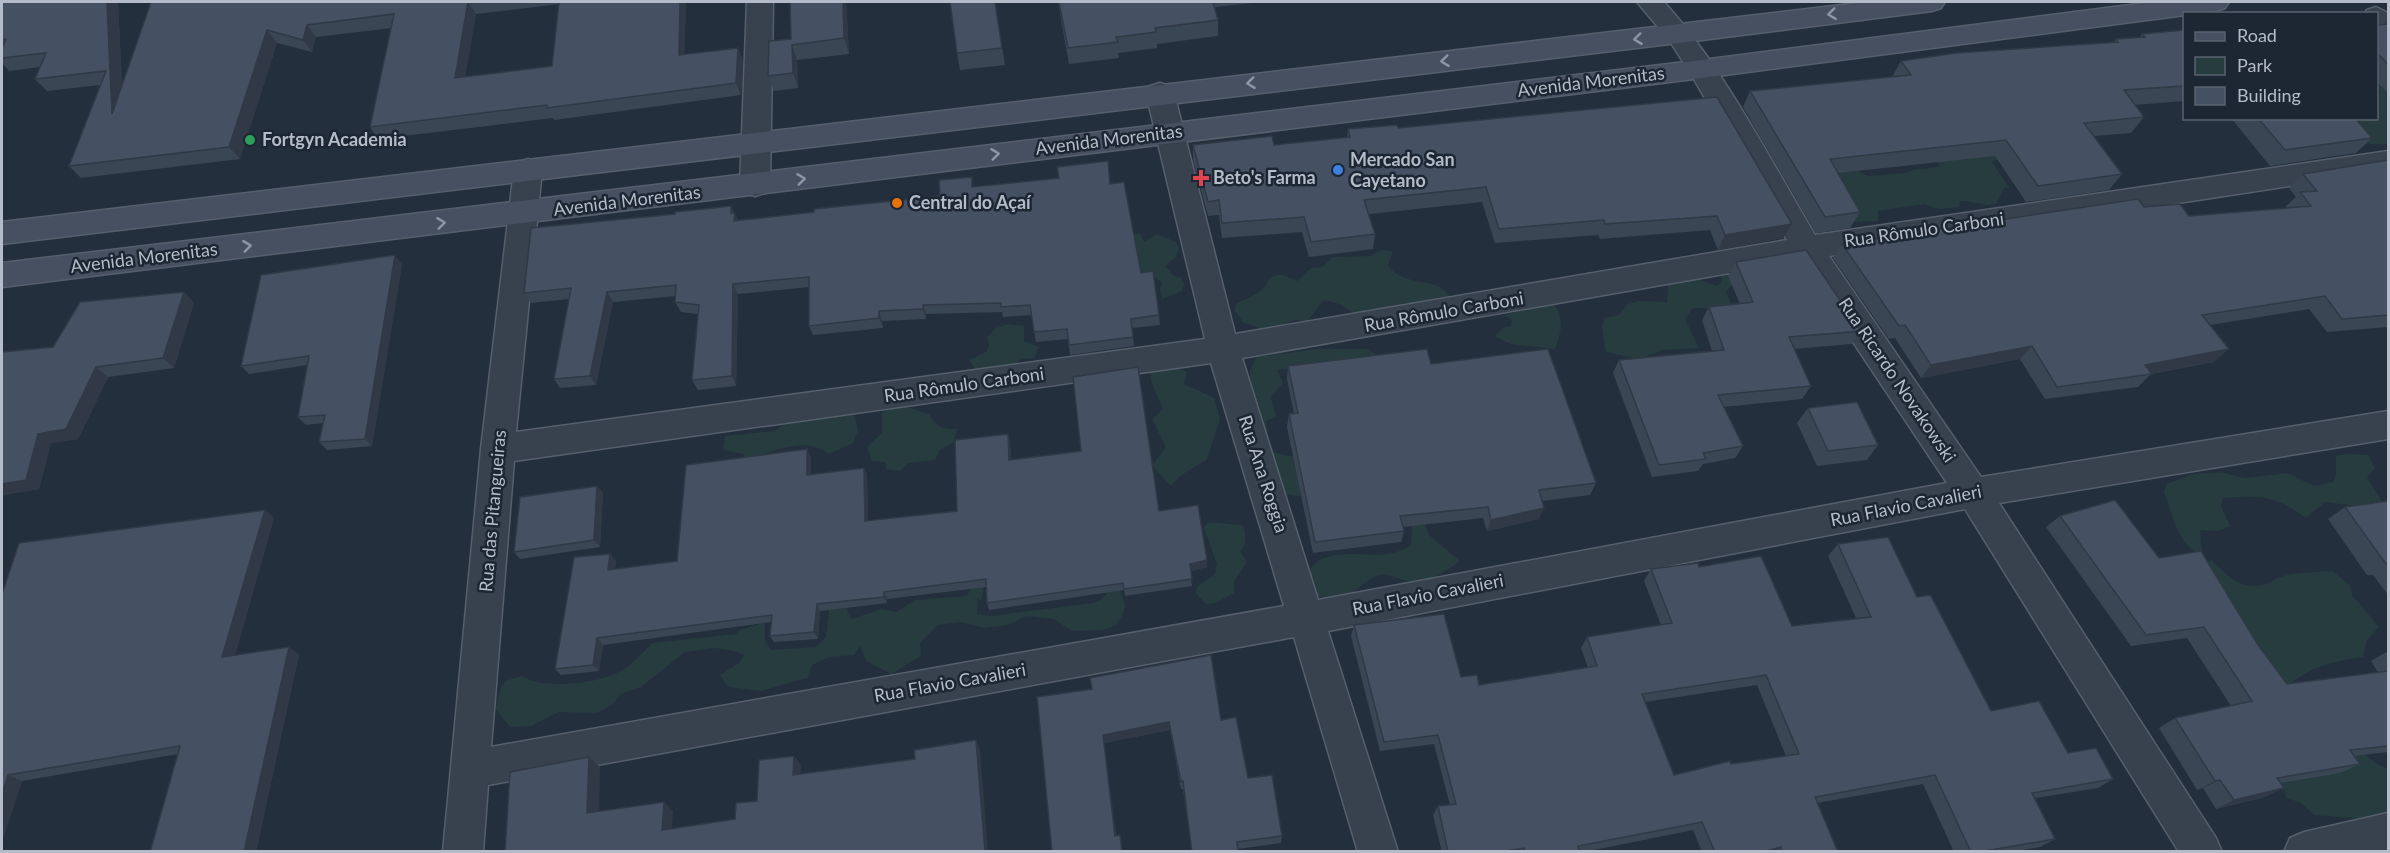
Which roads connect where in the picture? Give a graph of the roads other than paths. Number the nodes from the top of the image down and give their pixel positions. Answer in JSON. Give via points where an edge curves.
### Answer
{"nodes":[{"id":1,"x":760,"y":2,"type":"edge"},
{"id":2,"x":1650,"y":2,"type":"edge"},
{"id":3,"x":1932,"y":2,"type":"edge"},
{"id":4,"x":2216,"y":2,"type":"edge"},
{"id":5,"x":1678,"y":34,"type":"junction"},
{"id":6,"x":1702,"y":69,"type":"junction"},
{"id":7,"x":1160,"y":93,"type":"junction"},
{"id":8,"x":1168,"y":132,"type":"junction"},
{"id":9,"x":755,"y":143,"type":"junction"},
{"id":10,"x":2388,"y":161,"type":"edge"},
{"id":11,"x":528,"y":170,"type":"junction"},
{"id":12,"x":755,"y":185,"type":"junction"},
{"id":13,"x":524,"y":213,"type":"junction"},
{"id":14,"x":2,"y":232,"type":"edge"},
{"id":15,"x":1807,"y":248,"type":"junction"},
{"id":16,"x":2,"y":275,"type":"edge"},
{"id":17,"x":1223,"y":350,"type":"junction"},
{"id":18,"x":2388,"y":425,"type":"edge"},
{"id":19,"x":498,"y":448,"type":"junction"},
{"id":20,"x":1973,"y":493,"type":"junction"},
{"id":21,"x":1308,"y":618,"type":"junction"},
{"id":22,"x":469,"y":770,"type":"junction"},
{"id":23,"x":2388,"y":833,"type":"edge"},
{"id":24,"x":463,"y":852,"type":"edge"},
{"id":25,"x":1378,"y":852,"type":"edge"},
{"id":26,"x":2202,"y":852,"type":"edge"},
{"id":27,"x":2304,"y":852,"type":"edge"}],
"edges":[{"from":1,"to":9,"type":"street"},
{"from":2,"to":5,"type":"street","name":"Rua Ricardo Novakowski"},
{"from":3,"to":5,"type":"main road","name":"Avenida Morenitas","one_way":true},
{"from":4,"to":6,"type":"main road","name":"Avenida Morenitas"},
{"from":5,"to":6,"type":"street","name":"Rua Ricardo Novakowski"},
{"from":5,"to":7,"type":"main road","name":"Avenida Morenitas","one_way":true},
{"from":6,"to":8,"type":"main road","name":"Avenida Morenitas"},
{"from":6,"to":15,"type":"street","name":"Rua Ricardo Novakowski"},
{"from":7,"to":8,"type":"street","name":"Rua Ana Roggia"},
{"from":7,"to":9,"type":"main road","name":"Avenida Morenitas"},
{"from":12,"to":8,"type":"main road","name":"Avenida Morenitas","one_way":true},
{"from":8,"to":17,"type":"street","name":"Rua Ana Roggia"},
{"from":9,"to":11,"type":"main road","name":"Avenida Morenitas"},
{"from":9,"to":12,"type":"street"},
{"from":10,"to":15,"type":"street","name":"Rua Rômulo Carboni"},
{"from":11,"to":13,"type":"street","name":"Rua das Pitangueiras"},
{"from":11,"to":14,"type":"main road","name":"Avenida Morenitas"},
{"from":12,"to":13,"type":"main road","name":"Avenida Morenitas"},
{"from":16,"to":13,"type":"main road","name":"Avenida Morenitas","one_way":true},
{"from":13,"to":19,"type":"street","name":"Rua das Pitangueiras"},
{"from":15,"to":17,"type":"street","name":"Rua Rômulo Carboni"},
{"from":15,"to":20,"type":"street","name":"Rua Ricardo Novakowski"},
{"from":17,"to":19,"type":"street","name":"Rua Rômulo Carboni"},
{"from":17,"to":21,"type":"street","name":"Rua Ana Roggia"},
{"from":18,"to":20,"type":"street","name":"Rua Flavio Cavalieri"},
{"from":19,"to":22,"type":"street","name":"Rua das Pitangueiras"},
{"from":20,"to":21,"type":"street","name":"Rua Flavio Cavalieri"},
{"from":20,"to":26,"type":"street","name":"Rua Ricardo Novakowski"},
{"from":21,"to":22,"type":"street","name":"Rua Flavio Cavalieri"},
{"from":21,"to":25,"type":"street","name":"Rua Ana Roggia"},
{"from":22,"to":24,"type":"street","name":"Rua das Pitangueiras"},
{"from":23,"to":27,"type":"street"}]}
